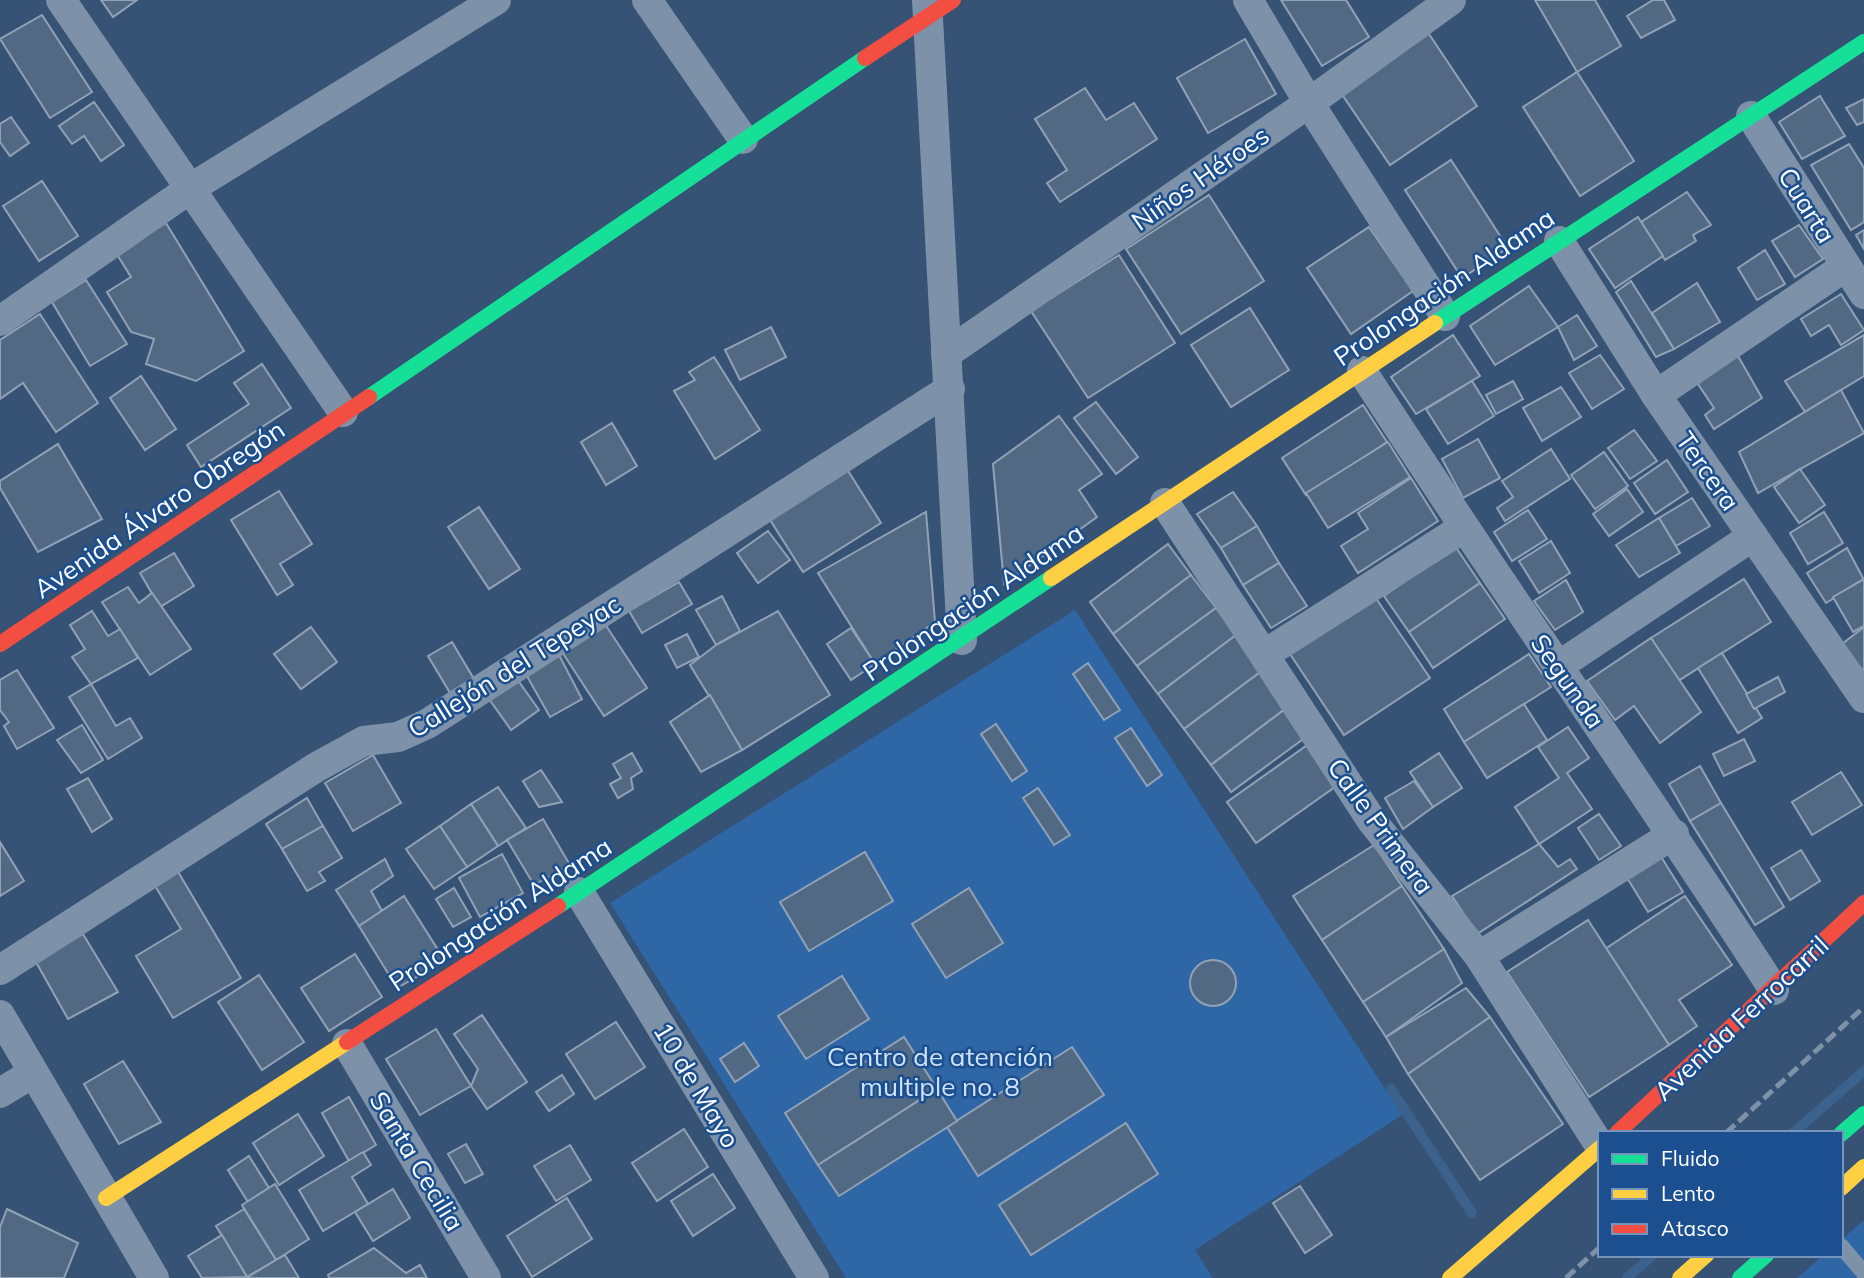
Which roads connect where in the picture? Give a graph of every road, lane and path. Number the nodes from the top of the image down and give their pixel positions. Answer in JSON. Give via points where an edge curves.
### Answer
{"nodes":[{"id":1,"x":61,"y":0,"type":"edge"},
{"id":2,"x":496,"y":0,"type":"edge"},
{"id":3,"x":647,"y":0,"type":"edge"},
{"id":4,"x":953,"y":0,"type":"edge"},
{"id":5,"x":1248,"y":0,"type":"edge"},
{"id":6,"x":1451,"y":0,"type":"edge"},
{"id":7,"x":928,"y":9,"type":"edge"},
{"id":8,"x":1864,"y":42,"type":"edge"},
{"id":9,"x":1309,"y":103,"type":"junction"},
{"id":10,"x":1751,"y":116,"type":"junction"},
{"id":11,"x":743,"y":139,"type":"junction"},
{"id":12,"x":191,"y":188,"type":"junction"},
{"id":13,"x":1559,"y":241,"type":"junction"},
{"id":14,"x":1846,"y":266,"type":"junction"},
{"id":15,"x":1864,"y":293,"type":"edge"},
{"id":16,"x":1445,"y":316,"type":"junction"},
{"id":17,"x":0,"y":321,"type":"edge"},
{"id":18,"x":946,"y":354,"type":"junction"},
{"id":19,"x":1362,"y":371,"type":"junction"},
{"id":20,"x":950,"y":389,"type":"junction"},
{"id":21,"x":1656,"y":395,"type":"junction"},
{"id":22,"x":343,"y":412,"type":"junction"},
{"id":23,"x":1165,"y":503,"type":"junction"},
{"id":24,"x":1462,"y":528,"type":"junction"},
{"id":25,"x":1753,"y":536,"type":"junction"},
{"id":26,"x":962,"y":640,"type":"junction"},
{"id":27,"x":0,"y":644,"type":"edge"},
{"id":28,"x":1265,"y":654,"type":"junction"},
{"id":29,"x":1558,"y":667,"type":"junction"},
{"id":30,"x":1864,"y":698,"type":"edge"},
{"id":31,"x":1674,"y":834,"type":"junction"},
{"id":32,"x":579,"y":892,"type":"junction"},
{"id":33,"x":1864,"y":903,"type":"edge"},
{"id":34,"x":1479,"y":956,"type":"junction"},
{"id":35,"x":0,"y":970,"type":"edge"},
{"id":36,"x":1774,"y":990,"type":"junction"},
{"id":37,"x":0,"y":1015,"type":"edge"},
{"id":38,"x":347,"y":1044,"type":"junction"},
{"id":39,"x":33,"y":1073,"type":"junction"},
{"id":40,"x":0,"y":1093,"type":"edge"},
{"id":41,"x":1864,"y":1114,"type":"edge"},
{"id":42,"x":1619,"y":1131,"type":"edge"},
{"id":43,"x":1843,"y":1132,"type":"edge"},
{"id":44,"x":1598,"y":1144,"type":"edge"},
{"id":45,"x":1598,"y":1149,"type":"edge"},
{"id":46,"x":1864,"y":1167,"type":"edge"},
{"id":47,"x":1843,"y":1186,"type":"edge"},
{"id":48,"x":106,"y":1198,"type":"junction"},
{"id":49,"x":1843,"y":1248,"type":"edge"},
{"id":50,"x":1704,"y":1257,"type":"edge"},
{"id":51,"x":1764,"y":1257,"type":"edge"},
{"id":52,"x":1864,"y":1273,"type":"edge"},
{"id":53,"x":154,"y":1278,"type":"edge"},
{"id":54,"x":486,"y":1278,"type":"edge"},
{"id":55,"x":814,"y":1278,"type":"edge"},
{"id":56,"x":1450,"y":1278,"type":"edge"},
{"id":57,"x":1680,"y":1278,"type":"edge"},
{"id":58,"x":1740,"y":1278,"type":"edge"}],
"edges":[{"from":1,"to":12,"type":"street"},
{"from":2,"to":12,"type":"street"},
{"from":3,"to":11,"type":"street"},
{"from":4,"to":7,"type":"street","name":"Avenida Álvaro Obregón"},
{"from":5,"to":9,"type":"street"},
{"from":6,"to":9,"type":"street","name":"Niños Héroes"},
{"from":7,"to":11,"type":"street","name":"Avenida Álvaro Obregón"},
{"from":7,"to":18,"type":"street"},
{"from":8,"to":10,"type":"street","name":"Prolongación Aldama"},
{"from":9,"to":16,"type":"street"},
{"from":9,"to":18,"type":"street","name":"Niños Héroes"},
{"from":10,"to":13,"type":"street","name":"Prolongación Aldama"},
{"from":10,"to":14,"type":"street","name":"Cuarta"},
{"from":11,"to":22,"type":"street","name":"Avenida Álvaro Obregón"},
{"from":12,"to":17,"type":"street"},
{"from":12,"to":22,"type":"street"},
{"from":13,"to":16,"type":"street","name":"Prolongación Aldama"},
{"from":13,"to":21,"type":"street","name":"Tercera"},
{"from":14,"to":15,"type":"street","name":"Cuarta"},
{"from":14,"to":21,"type":"street"},
{"from":16,"to":19,"type":"street","name":"Prolongación Aldama"},
{"from":18,"to":20,"type":"street"},
{"from":19,"to":23,"type":"street","name":"Prolongación Aldama"},
{"from":19,"to":24,"type":"street","name":"Segunda"},
{"from":20,"to":26,"type":"street"},
{"from":20,"to":35,"type":"street","name":"Callejón del Tepeyac","via":[[427,724],[398,737],[364,741],[315,768]]},
{"from":21,"to":25,"type":"street","name":"Tercera"},
{"from":22,"to":27,"type":"street","name":"Avenida Álvaro Obregón"},
{"from":23,"to":26,"type":"street","name":"Prolongación Aldama"},
{"from":23,"to":28,"type":"street","name":"Calle Primera"},
{"from":24,"to":28,"type":"street"},
{"from":24,"to":29,"type":"street","name":"Segunda"},
{"from":25,"to":29,"type":"street"},
{"from":25,"to":30,"type":"street","name":"Tercera"},
{"from":26,"to":32,"type":"street","name":"Prolongación Aldama"},
{"from":28,"to":34,"type":"street","name":"Calle Primera","via":[[1373,821]]},
{"from":29,"to":31,"type":"street","name":"Segunda"},
{"from":31,"to":34,"type":"street"},
{"from":31,"to":36,"type":"street","name":"Segunda"},
{"from":32,"to":38,"type":"street","name":"Prolongación Aldama"},
{"from":32,"to":55,"type":"street","name":"10 de Mayo"},
{"from":33,"to":36,"type":"street","name":"Avenida Ferrocarril"},
{"from":34,"to":44,"type":"street","name":"Calle Primera"},
{"from":36,"to":42,"type":"street","name":"Avenida Ferrocarril"},
{"from":37,"to":39,"type":"street"},
{"from":38,"to":48,"type":"street","name":"Prolongación Aldama"},
{"from":38,"to":54,"type":"street","name":"Santa Cecilia"},
{"from":39,"to":40,"type":"street"},
{"from":39,"to":48,"type":"street"},
{"from":41,"to":43,"type":"street"},
{"from":45,"to":56,"type":"street"},
{"from":46,"to":47,"type":"street"},
{"from":48,"to":53,"type":"street"},
{"from":49,"to":52,"type":"lane"},
{"from":50,"to":57,"type":"street"},
{"from":51,"to":58,"type":"street"}]}
